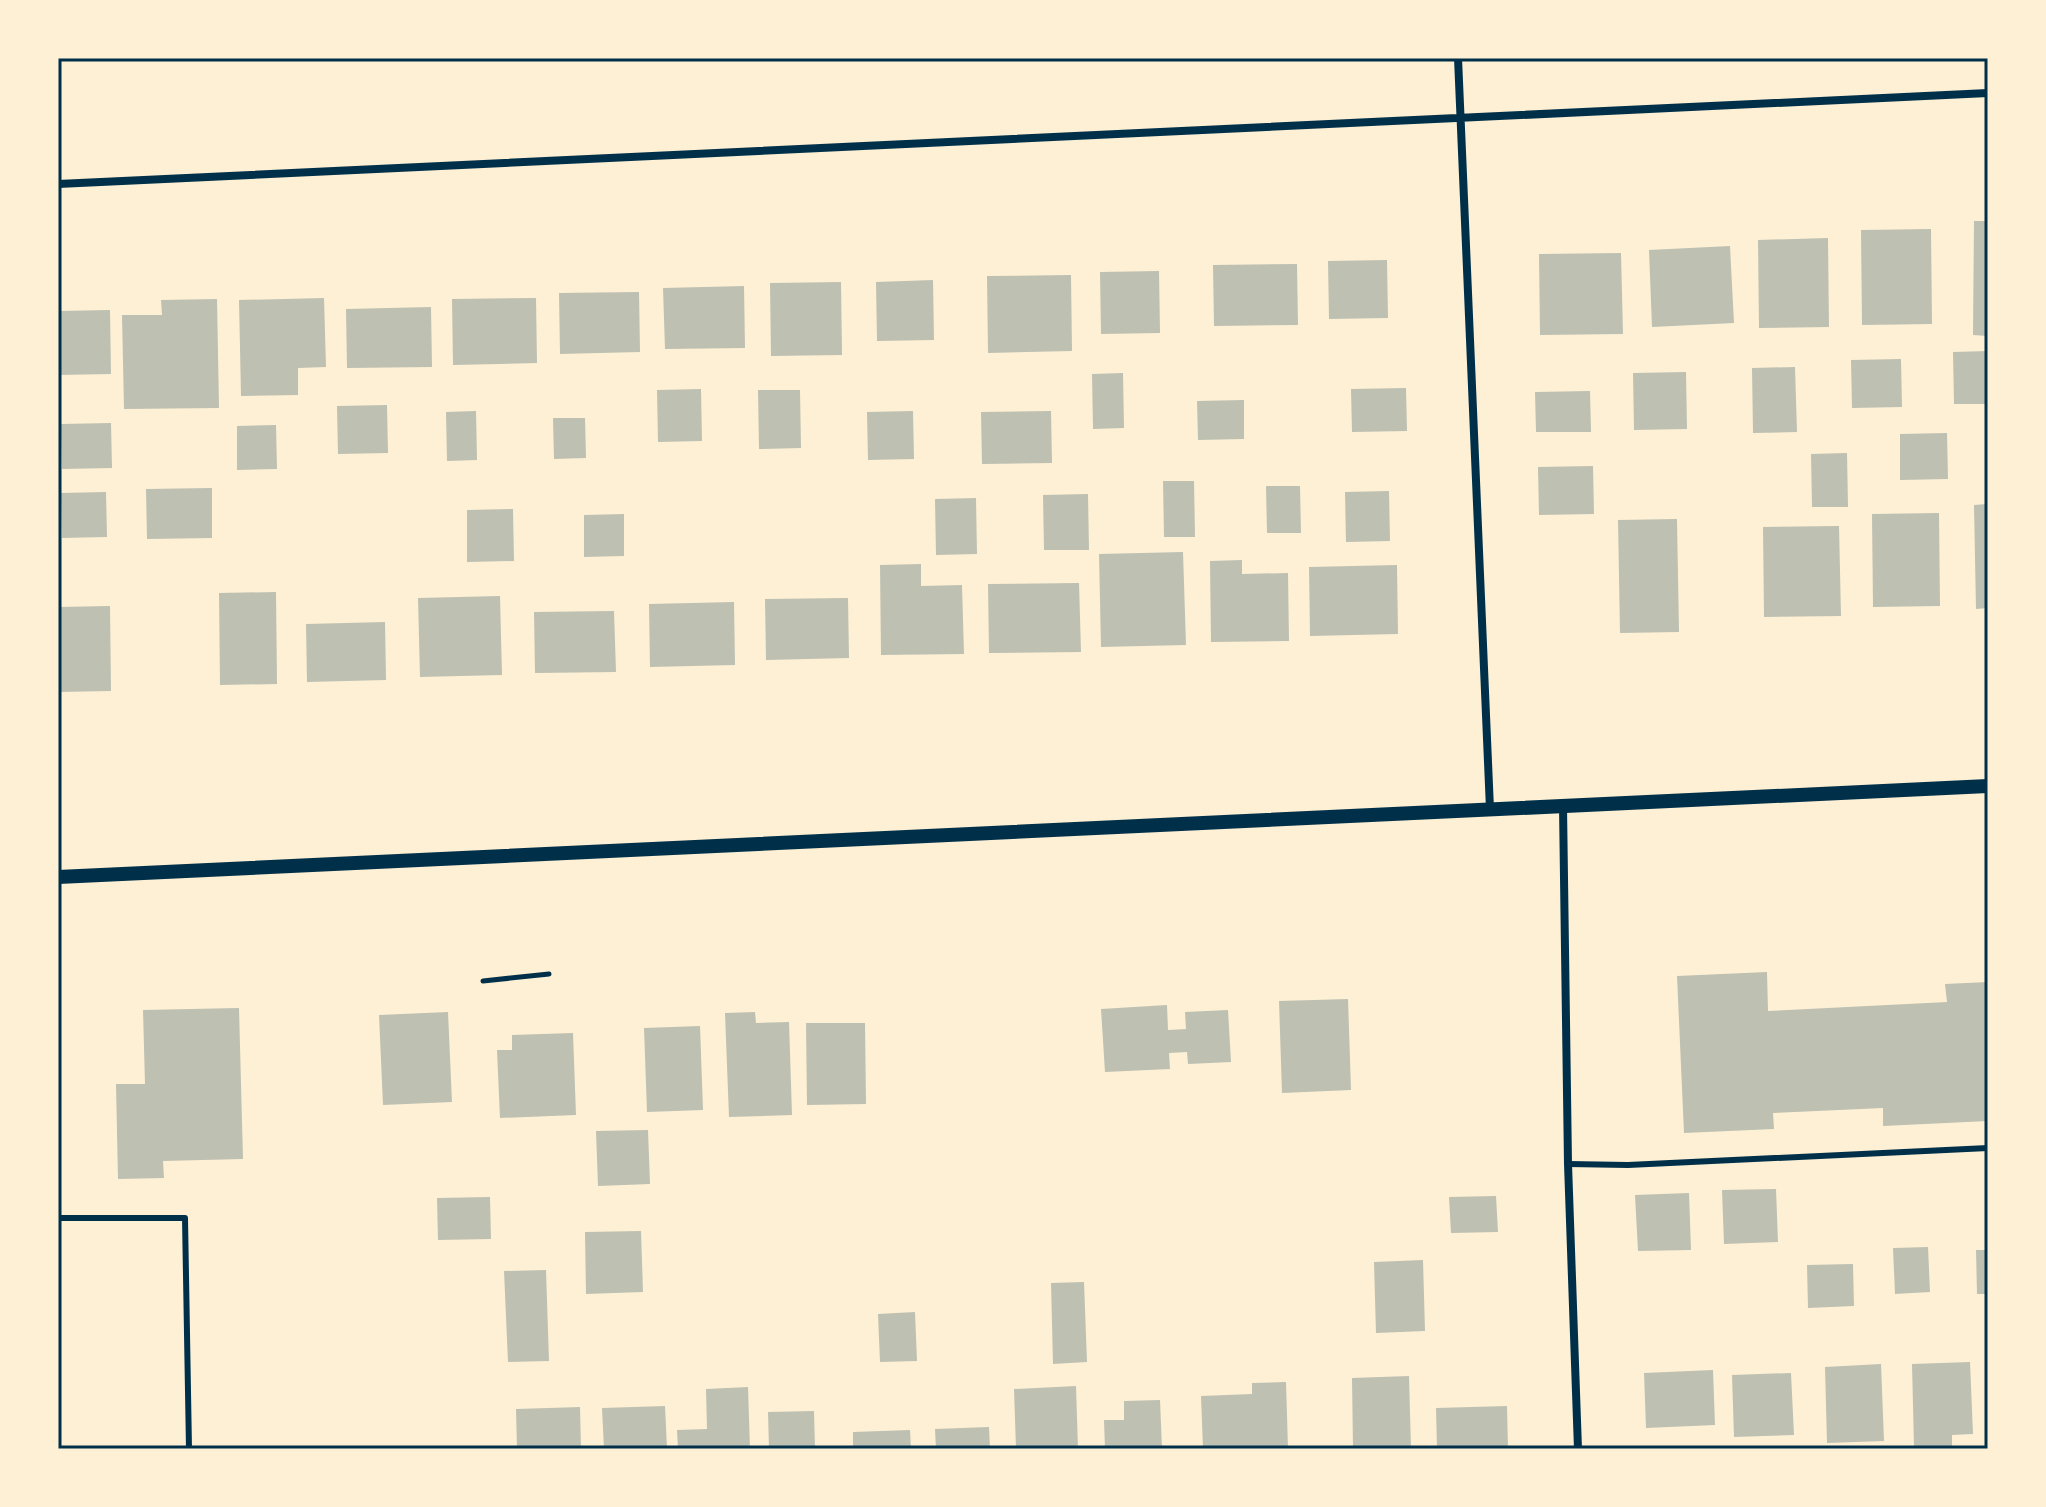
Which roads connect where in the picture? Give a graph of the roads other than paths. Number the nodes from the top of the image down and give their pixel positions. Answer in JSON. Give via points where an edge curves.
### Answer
{"nodes":[{"id":1,"x":1458,"y":58,"type":"edge"},
{"id":2,"x":1988,"y":93,"type":"edge"},
{"id":3,"x":1461,"y":117,"type":"junction"},
{"id":4,"x":58,"y":184,"type":"edge"},
{"id":5,"x":1988,"y":786,"type":"edge"},
{"id":6,"x":1563,"y":806,"type":"junction"},
{"id":7,"x":1490,"y":809,"type":"junction"},
{"id":8,"x":58,"y":877,"type":"edge"},
{"id":9,"x":1988,"y":1148,"type":"edge"},
{"id":10,"x":1568,"y":1164,"type":"junction"},
{"id":11,"x":58,"y":1218,"type":"edge"},
{"id":12,"x":189,"y":1449,"type":"edge"},
{"id":13,"x":1578,"y":1449,"type":"edge"}],
"edges":[{"from":1,"to":3,"type":"street"},
{"from":2,"to":3,"type":"street"},
{"from":3,"to":4,"type":"street"},
{"from":3,"to":7,"type":"street"},
{"from":5,"to":6,"type":"street"},
{"from":6,"to":7,"type":"street"},
{"from":6,"to":10,"type":"street"},
{"from":7,"to":8,"type":"street"},
{"from":9,"to":10,"type":"lane"},
{"from":10,"to":13,"type":"street"},
{"from":11,"to":12,"type":"lane","via":[[185,1218]]}]}
